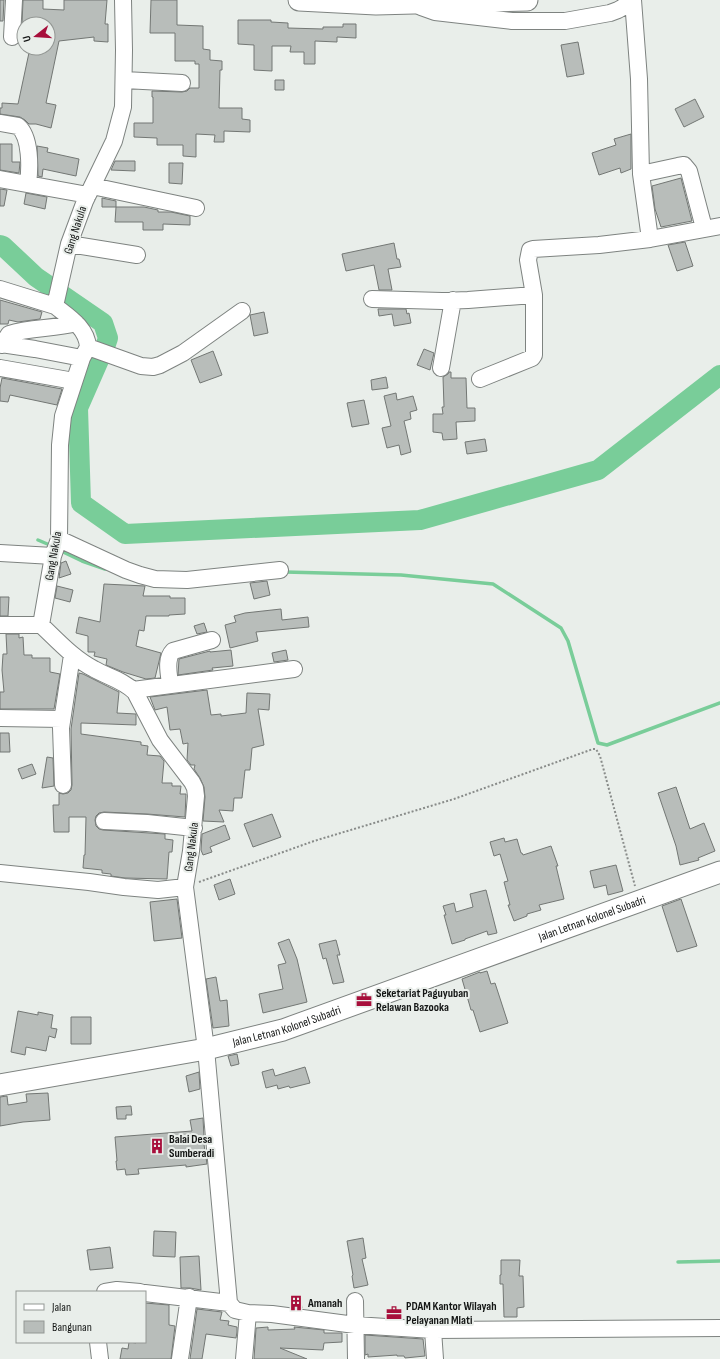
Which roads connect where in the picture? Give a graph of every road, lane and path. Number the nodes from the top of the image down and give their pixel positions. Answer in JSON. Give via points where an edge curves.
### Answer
{"nodes":[{"id":1,"x":14,"y":0,"type":"edge"},
{"id":2,"x":123,"y":0,"type":"edge"},
{"id":3,"x":299,"y":0,"type":"edge"},
{"id":4,"x":527,"y":0,"type":"edge"},
{"id":5,"x":627,"y":0,"type":"edge"},
{"id":6,"x":633,"y":0,"type":"edge"},
{"id":7,"x":412,"y":4,"type":"junction"},
{"id":8,"x":12,"y":37,"type":"dead end"},
{"id":9,"x":124,"y":80,"type":"junction"},
{"id":10,"x":182,"y":83,"type":"dead end"},
{"id":11,"x":0,"y":123,"type":"edge"},
{"id":12,"x":641,"y":174,"type":"junction"},
{"id":13,"x":0,"y":179,"type":"edge"},
{"id":14,"x":28,"y":184,"type":"junction"},
{"id":15,"x":90,"y":190,"type":"junction"},
{"id":16,"x":196,"y":208,"type":"dead end"},
{"id":17,"x":712,"y":227,"type":"edge"},
{"id":18,"x":650,"y":239,"type":"junction"},
{"id":19,"x":69,"y":244,"type":"junction"},
{"id":20,"x":137,"y":255,"type":"dead end"},
{"id":21,"x":0,"y":289,"type":"edge"},
{"id":22,"x":534,"y":295,"type":"junction"},
{"id":23,"x":57,"y":298,"type":"junction"},
{"id":24,"x":372,"y":298,"type":"dead end"},
{"id":25,"x":453,"y":300,"type":"junction"},
{"id":26,"x":242,"y":311,"type":"dead end"},
{"id":27,"x":76,"y":324,"type":"junction"},
{"id":28,"x":1,"y":345,"type":"edge"},
{"id":29,"x":85,"y":353,"type":"junction"},
{"id":30,"x":0,"y":368,"type":"edge"},
{"id":31,"x":442,"y":368,"type":"dead end"},
{"id":32,"x":480,"y":379,"type":"dead end"},
{"id":33,"x":74,"y":381,"type":"junction"},
{"id":34,"x":56,"y":547,"type":"junction"},
{"id":35,"x":0,"y":553,"type":"edge"},
{"id":36,"x":280,"y":570,"type":"dead end"},
{"id":37,"x":0,"y":625,"type":"edge"},
{"id":38,"x":41,"y":625,"type":"junction"},
{"id":39,"x":212,"y":640,"type":"dead end"},
{"id":40,"x":72,"y":655,"type":"junction"},
{"id":41,"x":294,"y":669,"type":"dead end"},
{"id":42,"x":170,"y":684,"type":"junction"},
{"id":43,"x":133,"y":690,"type":"junction"},
{"id":44,"x":0,"y":718,"type":"edge"},
{"id":45,"x":62,"y":720,"type":"junction"},
{"id":46,"x":63,"y":784,"type":"dead end"},
{"id":47,"x":104,"y":821,"type":"dead end"},
{"id":48,"x":194,"y":828,"type":"junction"},
{"id":49,"x":720,"y":872,"type":"edge"},
{"id":50,"x":0,"y":873,"type":"edge"},
{"id":51,"x":185,"y":887,"type":"junction"},
{"id":52,"x":640,"y":901,"type":"junction"},
{"id":53,"x":206,"y":1049,"type":"junction"},
{"id":54,"x":0,"y":1085,"type":"edge"},
{"id":55,"x":111,"y":1291,"type":"edge"},
{"id":56,"x":128,"y":1291,"type":"edge"},
{"id":57,"x":146,"y":1293,"type":"edge"},
{"id":58,"x":189,"y":1297,"type":"junction"},
{"id":59,"x":355,"y":1301,"type":"dead end"},
{"id":60,"x":229,"y":1303,"type":"junction"},
{"id":61,"x":248,"y":1313,"type":"junction"},
{"id":62,"x":355,"y":1325,"type":"junction"},
{"id":63,"x":720,"y":1328,"type":"edge"},
{"id":64,"x":433,"y":1330,"type":"junction"},
{"id":65,"x":98,"y":1343,"type":"edge"},
{"id":66,"x":100,"y":1359,"type":"edge"},
{"id":67,"x":180,"y":1359,"type":"edge"},
{"id":68,"x":244,"y":1359,"type":"edge"},
{"id":69,"x":356,"y":1359,"type":"edge"},
{"id":70,"x":436,"y":1359,"type":"edge"}],
"edges":[{"from":1,"to":8,"type":"street"},
{"from":2,"to":9,"type":"street","name":"Gang Nakula"},
{"from":3,"to":7,"type":"main road"},
{"from":4,"to":7,"type":"main road"},
{"from":5,"to":7,"type":"street","via":[[625,6],[610,13],[565,21],[512,21],[469,17],[434,12]]},
{"from":6,"to":12,"type":"street","via":[[639,80]]},
{"from":9,"to":10,"type":"street"},
{"from":9,"to":15,"type":"street","name":"Gang Nakula","via":[[123,106],[114,141]]},
{"from":11,"to":14,"type":"street","via":[[18,126],[24,134],[30,165]]},
{"from":12,"to":17,"type":"street","via":[[684,165],[687,167]]},
{"from":12,"to":18,"type":"street"},
{"from":13,"to":14,"type":"street"},
{"from":14,"to":15,"type":"street"},
{"from":15,"to":16,"type":"street"},
{"from":15,"to":19,"type":"street","name":"Gang Nakula"},
{"from":17,"to":18,"type":"street"},
{"from":18,"to":22,"type":"street","via":[[530,250],[528,260]]},
{"from":19,"to":20,"type":"street"},
{"from":19,"to":23,"type":"street","name":"Gang Nakula"},
{"from":21,"to":23,"type":"street"},
{"from":22,"to":25,"type":"street"},
{"from":22,"to":32,"type":"street","via":[[534,355]]},
{"from":23,"to":27,"type":"street"},
{"from":24,"to":25,"type":"street"},
{"from":25,"to":31,"type":"street"},
{"from":26,"to":29,"type":"street","via":[[183,353],[153,367]]},
{"from":27,"to":28,"type":"street","via":[[21,330],[9,334]]},
{"from":27,"to":29,"type":"street","via":[[86,335]]},
{"from":28,"to":29,"type":"street"},
{"from":29,"to":33,"type":"street","name":"Gang Nakula"},
{"from":30,"to":33,"type":"street"},
{"from":33,"to":34,"type":"street","name":"Gang Nakula","via":[[62,416]]},
{"from":34,"to":35,"type":"street"},
{"from":34,"to":36,"type":"street","via":[[155,578],[187,580]]},
{"from":34,"to":38,"type":"street","name":"Gang Nakula"},
{"from":37,"to":38,"type":"street"},
{"from":38,"to":40,"type":"street","name":"Gang Nakula"},
{"from":39,"to":42,"type":"street","via":[[170,653]]},
{"from":40,"to":43,"type":"street","name":"Gang Nakula","via":[[94,670],[120,681]]},
{"from":40,"to":45,"type":"street"},
{"from":41,"to":42,"type":"street"},
{"from":42,"to":43,"type":"street"},
{"from":43,"to":48,"type":"street","name":"Gang Nakula","via":[[160,740],[195,788]]},
{"from":44,"to":45,"type":"street"},
{"from":45,"to":46,"type":"street"},
{"from":47,"to":48,"type":"street"},
{"from":48,"to":51,"type":"street","name":"Gang Nakula"},
{"from":49,"to":52,"type":"main road","name":"Jalan Letnan Kolonel Subadri"},
{"from":50,"to":51,"type":"street","via":[[158,890]]},
{"from":51,"to":52,"type":"path","via":[[314,841],[454,799],[596,749]]},
{"from":51,"to":53,"type":"street","name":"Gang Nakula"},
{"from":52,"to":53,"type":"main road","name":"Jalan Letnan Kolonel Subadri","via":[[283,1030]]},
{"from":53,"to":54,"type":"main road","name":"Jalan Letnan Kolonel Subadri"},
{"from":53,"to":60,"type":"street","name":"Gang Nakula"},
{"from":55,"to":56,"type":"street"},
{"from":57,"to":58,"type":"street"},
{"from":58,"to":60,"type":"street"},
{"from":58,"to":67,"type":"street"},
{"from":59,"to":62,"type":"street"},
{"from":60,"to":61,"type":"street","via":[[235,1310]]},
{"from":61,"to":62,"type":"street"},
{"from":61,"to":68,"type":"street"},
{"from":62,"to":64,"type":"street"},
{"from":62,"to":69,"type":"street"},
{"from":63,"to":64,"type":"street"},
{"from":64,"to":70,"type":"street"},
{"from":65,"to":66,"type":"street"}]}
